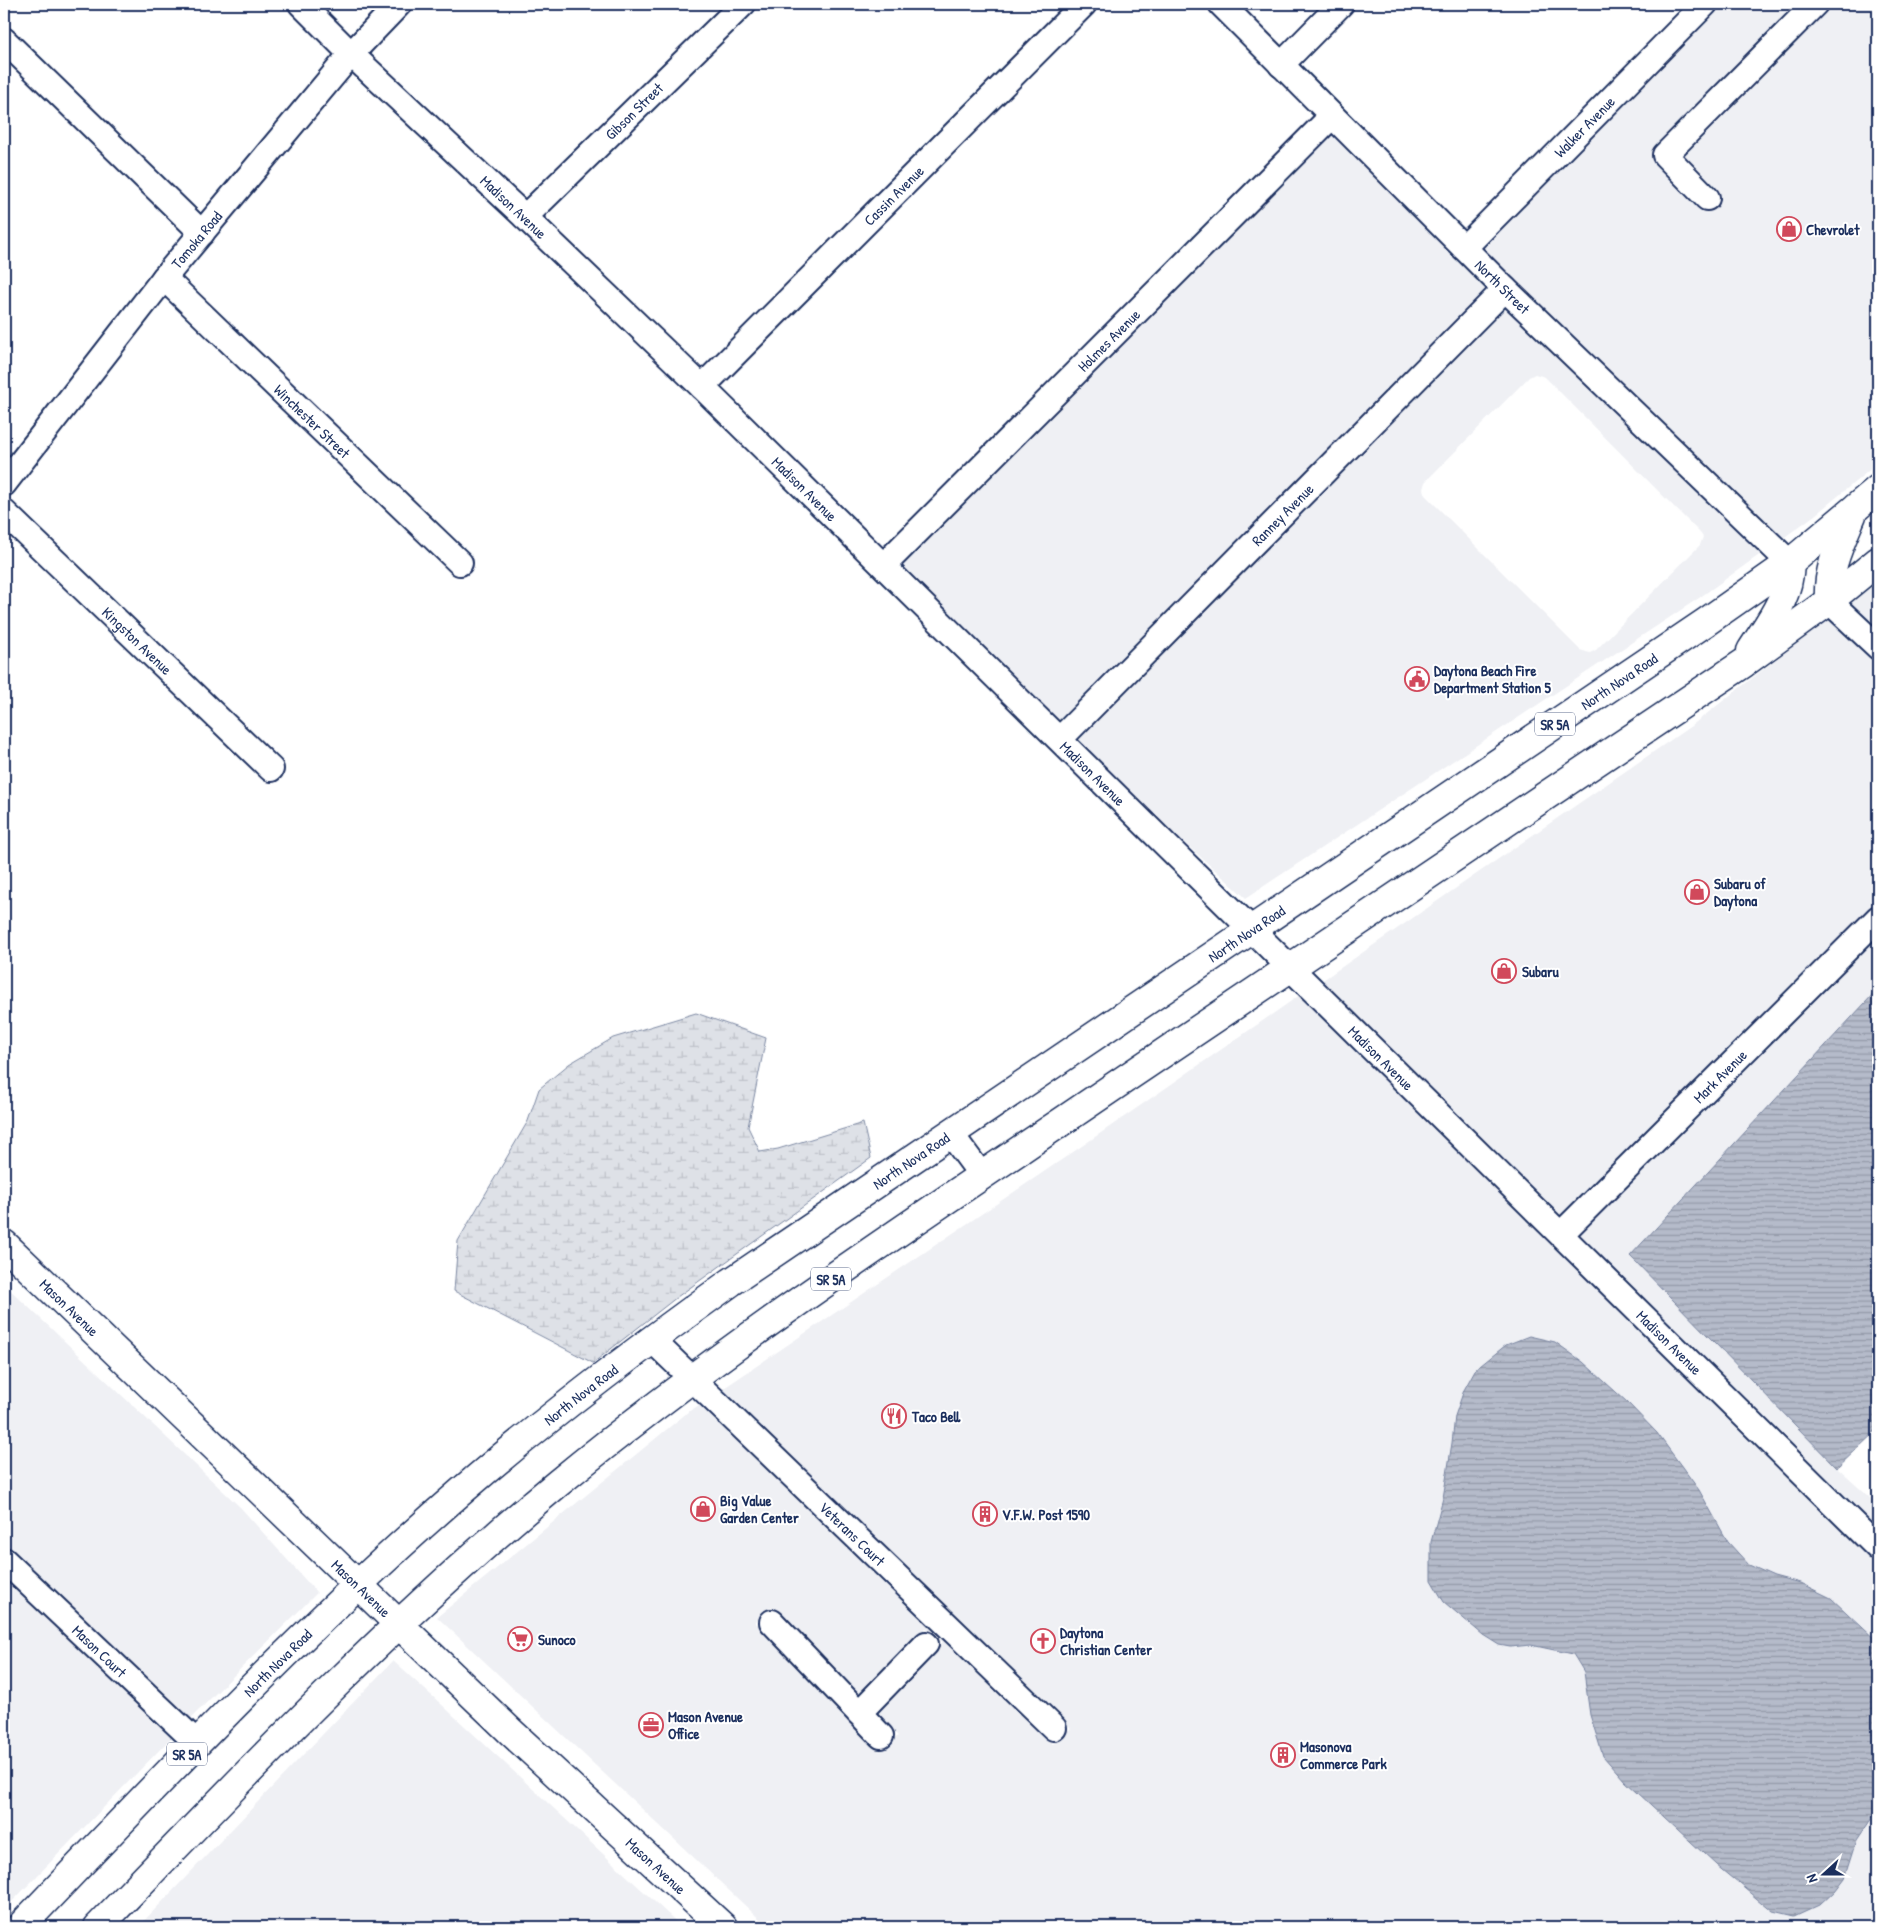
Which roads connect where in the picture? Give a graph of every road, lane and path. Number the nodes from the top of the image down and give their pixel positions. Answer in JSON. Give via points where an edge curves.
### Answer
{"nodes":[{"id":1,"x":301,"y":4,"type":"edge"},
{"id":2,"x":399,"y":4,"type":"edge"},
{"id":3,"x":743,"y":4,"type":"edge"},
{"id":4,"x":1084,"y":4,"type":"edge"},
{"id":5,"x":1221,"y":4,"type":"edge"},
{"id":6,"x":1341,"y":4,"type":"edge"},
{"id":7,"x":1705,"y":4,"type":"edge"},
{"id":8,"x":1816,"y":4,"type":"edge"},
{"id":9,"x":4,"y":40,"type":"edge"},
{"id":10,"x":351,"y":54,"type":"junction"},
{"id":11,"x":1281,"y":65,"type":"junction"},
{"id":12,"x":1332,"y":116,"type":"junction"},
{"id":13,"x":1707,"y":198,"type":"dead end"},
{"id":14,"x":525,"y":217,"type":"junction"},
{"id":15,"x":202,"y":233,"type":"junction"},
{"id":16,"x":1464,"y":248,"type":"junction"},
{"id":17,"x":164,"y":278,"type":"junction"},
{"id":18,"x":1505,"y":289,"type":"junction"},
{"id":19,"x":702,"y":387,"type":"junction"},
{"id":20,"x":4,"y":484,"type":"edge"},
{"id":21,"x":1878,"y":489,"type":"edge"},
{"id":22,"x":4,"y":512,"type":"edge"},
{"id":23,"x":1853,"y":512,"type":"junction"},
{"id":24,"x":1878,"y":561,"type":"edge"},
{"id":25,"x":460,"y":563,"type":"dead end"},
{"id":26,"x":1790,"y":563,"type":"junction"},
{"id":27,"x":884,"y":565,"type":"junction"},
{"id":28,"x":1829,"y":601,"type":"junction"},
{"id":29,"x":1878,"y":647,"type":"edge"},
{"id":30,"x":1744,"y":663,"type":"junction"},
{"id":31,"x":1060,"y":739,"type":"junction"},
{"id":32,"x":271,"y":769,"type":"dead end"},
{"id":33,"x":1878,"y":918,"type":"edge"},
{"id":34,"x":1253,"y":930,"type":"junction"},
{"id":35,"x":1290,"y":968,"type":"junction"},
{"id":36,"x":951,"y":1134,"type":"junction"},
{"id":37,"x":982,"y":1176,"type":"junction"},
{"id":38,"x":1561,"y":1234,"type":"junction"},
{"id":39,"x":7,"y":1254,"type":"edge"},
{"id":40,"x":651,"y":1339,"type":"junction"},
{"id":41,"x":692,"y":1379,"type":"junction"},
{"id":42,"x":1878,"y":1548,"type":"edge"},
{"id":43,"x":4,"y":1560,"type":"edge"},
{"id":44,"x":357,"y":1586,"type":"junction"},
{"id":45,"x":772,"y":1622,"type":"dead end"},
{"id":46,"x":398,"y":1624,"type":"junction"},
{"id":47,"x":926,"y":1644,"type":"dead end"},
{"id":48,"x":859,"y":1713,"type":"junction"},
{"id":49,"x":1054,"y":1728,"type":"dead end"},
{"id":50,"x":882,"y":1736,"type":"dead end"},
{"id":51,"x":197,"y":1743,"type":"junction"},
{"id":52,"x":20,"y":1927,"type":"edge"},
{"id":53,"x":98,"y":1927,"type":"edge"},
{"id":54,"x":723,"y":1927,"type":"edge"}],
"edges":[{"from":1,"to":10,"type":"street","name":"Madison Avenue"},
{"from":2,"to":10,"type":"street","name":"Tomoka Road"},
{"from":3,"to":14,"type":"street","name":"Gibson Street"},
{"from":4,"to":19,"type":"street","name":"Cassin Avenue"},
{"from":5,"to":11,"type":"street","name":"North Street"},
{"from":6,"to":11,"type":"street"},
{"from":7,"to":16,"type":"street","name":"Walker Avenue"},
{"from":8,"to":13,"type":"street","via":[[1665,155]]},
{"from":9,"to":15,"type":"street"},
{"from":10,"to":14,"type":"street","name":"Madison Avenue"},
{"from":10,"to":15,"type":"street","name":"Tomoka Road"},
{"from":11,"to":12,"type":"street","name":"North Street"},
{"from":12,"to":16,"type":"street","name":"North Street"},
{"from":12,"to":27,"type":"street","name":"Holmes Avenue"},
{"from":14,"to":19,"type":"street","name":"Madison Avenue"},
{"from":15,"to":17,"type":"street","name":"Tomoka Road"},
{"from":16,"to":18,"type":"street","name":"North Street"},
{"from":17,"to":20,"type":"street","name":"Tomoka Road"},
{"from":17,"to":25,"type":"street","name":"Winchester Street"},
{"from":18,"to":26,"type":"street","name":"North Street"},
{"from":18,"to":31,"type":"street","name":"Ranney Avenue"},
{"from":19,"to":27,"type":"street","name":"Madison Avenue"},
{"from":21,"to":23,"type":"main road","name":"North Nova Road","number":"SR 5A"},
{"from":22,"to":32,"type":"street","name":"Kingston Avenue"},
{"from":23,"to":26,"type":"main road","name":"North Nova Road","number":"SR 5A"},
{"from":23,"to":28,"type":"main road","via":[[1833,560],[1828,584]]},
{"from":24,"to":28,"type":"main road","number":"SR 5A"},
{"from":26,"to":30,"type":"main road","via":[[1790,580],[1782,603]]},
{"from":26,"to":34,"type":"main road","name":"North Nova Road","number":"SR 5A"},
{"from":27,"to":31,"type":"street","name":"Madison Avenue"},
{"from":28,"to":29,"type":"street"},
{"from":28,"to":30,"type":"main road","number":"SR 5A"},
{"from":30,"to":35,"type":"main road","number":"SR 5A"},
{"from":31,"to":34,"type":"street","name":"Madison Avenue"},
{"from":33,"to":38,"type":"street","name":"Mark Avenue"},
{"from":34,"to":35,"type":"street","name":"Madison Avenue"},
{"from":34,"to":36,"type":"main road","name":"North Nova Road","number":"SR 5A"},
{"from":35,"to":37,"type":"main road","number":"SR 5A"},
{"from":35,"to":38,"type":"street","name":"Madison Avenue"},
{"from":36,"to":37,"type":"street"},
{"from":36,"to":40,"type":"main road","name":"North Nova Road","number":"SR 5A"},
{"from":37,"to":41,"type":"main road","number":"SR 5A","via":[[794,1304]]},
{"from":38,"to":42,"type":"street","name":"Madison Avenue"},
{"from":39,"to":44,"type":"main road","name":"Mason Avenue"},
{"from":40,"to":41,"type":"street","name":"Veterans Court"},
{"from":40,"to":44,"type":"main road","name":"North Nova Road","number":"SR 5A","via":[[463,1490]]},
{"from":41,"to":46,"type":"main road","number":"SR 5A","via":[[556,1485]]},
{"from":41,"to":49,"type":"street","name":"Veterans Court"},
{"from":43,"to":51,"type":"street","name":"Mason Court"},
{"from":44,"to":46,"type":"main road","name":"Mason Avenue"},
{"from":44,"to":51,"type":"main road","name":"North Nova Road","number":"SR 5A"},
{"from":45,"to":48,"type":"street"},
{"from":46,"to":53,"type":"main road","number":"SR 5A","via":[[290,1728]]},
{"from":46,"to":54,"type":"main road","name":"Mason Avenue"},
{"from":47,"to":48,"type":"street"},
{"from":48,"to":50,"type":"street"},
{"from":51,"to":52,"type":"main road","name":"North Nova Road","number":"SR 5A"}]}
